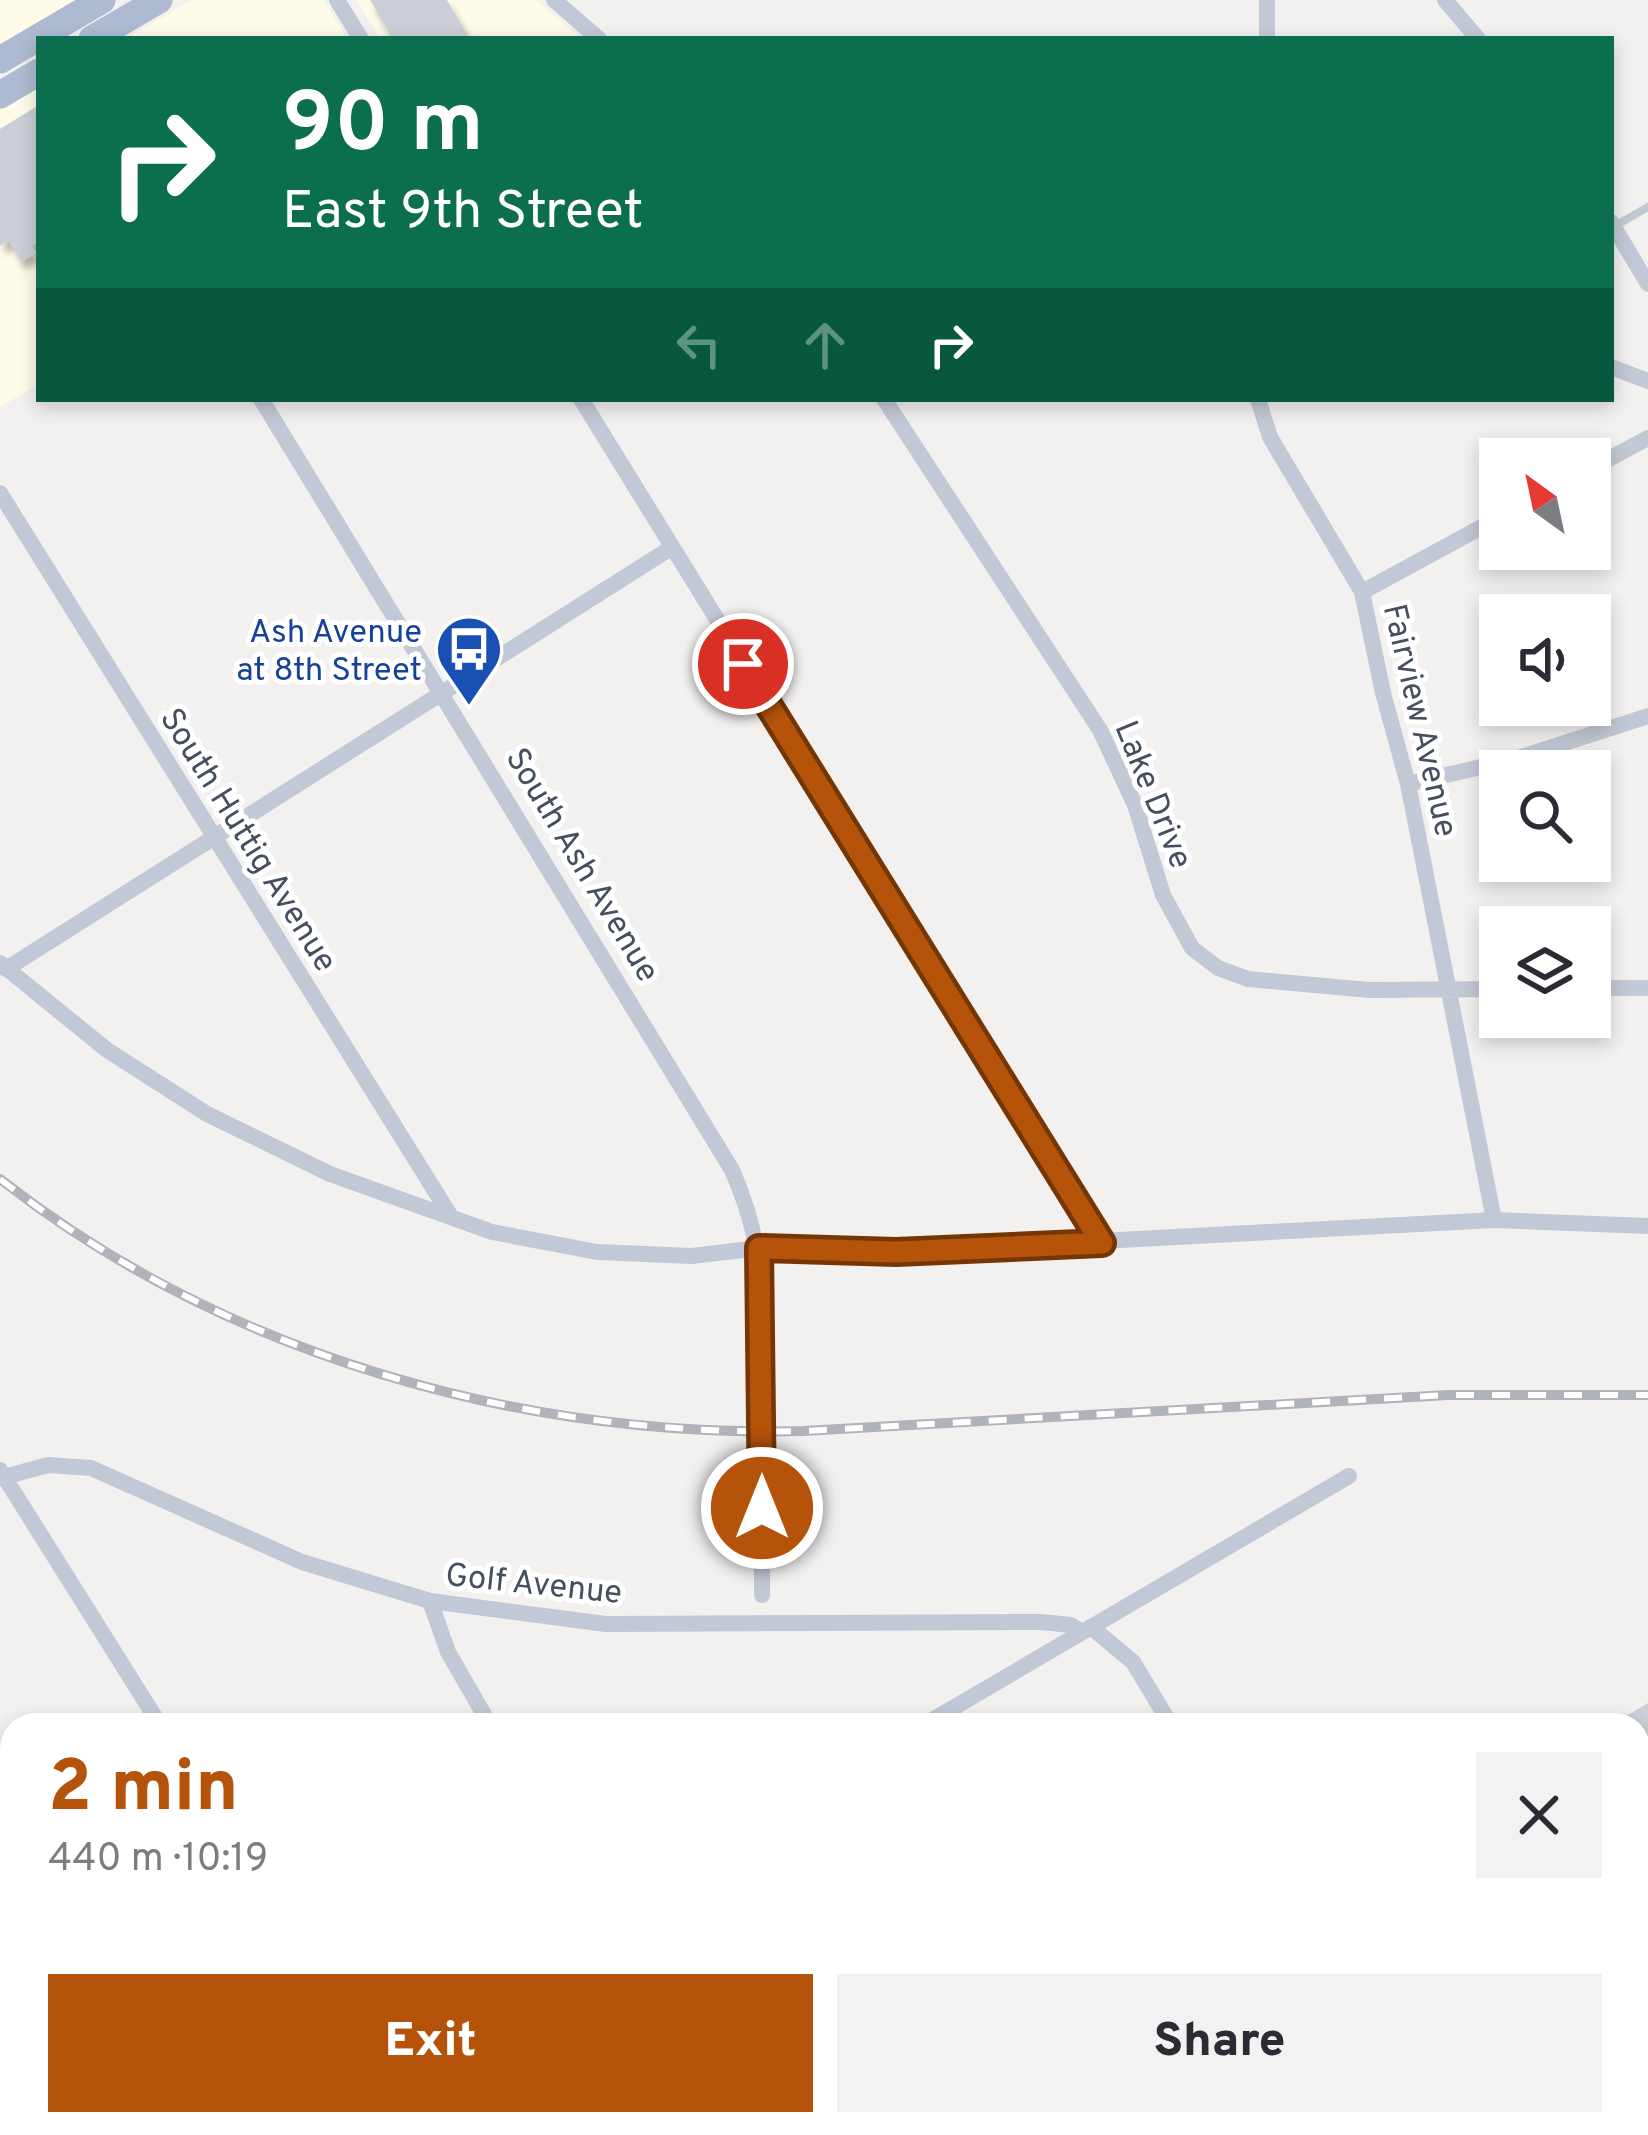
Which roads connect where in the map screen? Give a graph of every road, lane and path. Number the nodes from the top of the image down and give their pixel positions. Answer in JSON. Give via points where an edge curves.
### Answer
{"nodes":[{"id":1,"x":102,"y":0,"type":"edge"},
{"id":2,"x":159,"y":0,"type":"edge"},
{"id":3,"x":337,"y":0,"type":"edge"},
{"id":4,"x":554,"y":0,"type":"edge"},
{"id":5,"x":1267,"y":0,"type":"edge"},
{"id":6,"x":1445,"y":0,"type":"edge"},
{"id":7,"x":43,"y":36,"type":"edge"},
{"id":8,"x":97,"y":36,"type":"edge"},
{"id":9,"x":359,"y":36,"type":"edge"},
{"id":10,"x":596,"y":36,"type":"edge"},
{"id":11,"x":1268,"y":36,"type":"edge"},
{"id":12,"x":1475,"y":36,"type":"edge"},
{"id":13,"x":36,"y":40,"type":"edge"},
{"id":14,"x":0,"y":60,"type":"edge"},
{"id":15,"x":36,"y":74,"type":"edge"},
{"id":16,"x":0,"y":95,"type":"edge"},
{"id":17,"x":1648,"y":207,"type":"edge"},
{"id":18,"x":1614,"y":223,"type":"edge"},
{"id":19,"x":1614,"y":227,"type":"edge"},
{"id":20,"x":1648,"y":284,"type":"edge"},
{"id":21,"x":1614,"y":368,"type":"edge"},
{"id":22,"x":1648,"y":381,"type":"edge"},
{"id":23,"x":263,"y":402,"type":"edge"},
{"id":24,"x":582,"y":402,"type":"edge"},
{"id":25,"x":886,"y":402,"type":"edge"},
{"id":26,"x":1259,"y":402,"type":"edge"},
{"id":27,"x":1648,"y":437,"type":"edge"},
{"id":28,"x":1611,"y":457,"type":"edge"},
{"id":29,"x":0,"y":493,"type":"edge"},
{"id":30,"x":1479,"y":529,"type":"edge"},
{"id":31,"x":671,"y":548,"type":"junction"},
{"id":32,"x":1362,"y":592,"type":"junction"},
{"id":33,"x":441,"y":693,"type":"junction"},
{"id":34,"x":1648,"y":716,"type":"edge"},
{"id":35,"x":1408,"y":784,"type":"junction"},
{"id":36,"x":212,"y":837,"type":"junction"},
{"id":37,"x":3,"y":966,"type":"edge"},
{"id":38,"x":1611,"y":988,"type":"edge"},
{"id":39,"x":1648,"y":988,"type":"edge"},
{"id":40,"x":1450,"y":989,"type":"junction"},
{"id":41,"x":1479,"y":989,"type":"edge"},
{"id":42,"x":450,"y":1216,"type":"junction"},
{"id":43,"x":1494,"y":1220,"type":"junction"},
{"id":44,"x":1648,"y":1226,"type":"edge"},
{"id":45,"x":1102,"y":1243,"type":"junction"},
{"id":46,"x":759,"y":1248,"type":"junction"},
{"id":47,"x":1,"y":1474,"type":"edge"},
{"id":48,"x":1348,"y":1475,"type":"dead end"},
{"id":49,"x":430,"y":1601,"type":"junction"},
{"id":50,"x":764,"y":1624,"type":"junction"},
{"id":51,"x":1087,"y":1630,"type":"junction"},
{"id":52,"x":152,"y":1713,"type":"edge"},
{"id":53,"x":483,"y":1713,"type":"edge"},
{"id":54,"x":945,"y":1713,"type":"edge"},
{"id":55,"x":1164,"y":1713,"type":"edge"}],
"edges":[{"from":1,"to":7,"type":"main road"},
{"from":2,"to":8,"type":"main road"},
{"from":3,"to":9,"type":"street"},
{"from":4,"to":10,"type":"street"},
{"from":5,"to":11,"type":"street"},
{"from":6,"to":12,"type":"street"},
{"from":13,"to":14,"type":"main road"},
{"from":15,"to":16,"type":"main road"},
{"from":17,"to":18,"type":"lane"},
{"from":19,"to":20,"type":"street"},
{"from":21,"to":22,"type":"street"},
{"from":23,"to":33,"type":"street","name":"South Ash Avenue"},
{"from":24,"to":31,"type":"street"},
{"from":25,"to":40,"type":"street","name":"Lake Drive","via":[[1100,730],[1135,805],[1162,895],[1192,948],[1248,979]]},
{"from":26,"to":32,"type":"street","name":"Fairview Avenue","via":[[1270,437]]},
{"from":27,"to":28,"type":"street"},
{"from":29,"to":36,"type":"street","name":"South Huttig Avenue"},
{"from":30,"to":32,"type":"street"},
{"from":31,"to":33,"type":"street"},
{"from":31,"to":45,"type":"street"},
{"from":32,"to":35,"type":"street","name":"Fairview Avenue"},
{"from":33,"to":36,"type":"street"},
{"from":33,"to":46,"type":"street","name":"South Ash Avenue","via":[[732,1170]]},
{"from":34,"to":35,"type":"street"},
{"from":35,"to":40,"type":"street","name":"Fairview Avenue"},
{"from":36,"to":37,"type":"street"},
{"from":36,"to":42,"type":"street","name":"South Huttig Avenue"},
{"from":37,"to":42,"type":"street","via":[[107,1050],[207,1114],[330,1174]]},
{"from":38,"to":39,"type":"street"},
{"from":40,"to":41,"type":"street","name":"Lake Drive"},
{"from":40,"to":43,"type":"street","name":"Fairview Avenue"},
{"from":42,"to":46,"type":"street","via":[[597,1252],[692,1256]]},
{"from":43,"to":44,"type":"street"},
{"from":43,"to":45,"type":"street"},
{"from":45,"to":46,"type":"street"},
{"from":46,"to":50,"type":"street","name":"South Ash Avenue","bridge":true},
{"from":47,"to":49,"type":"street","name":"Golf Avenue","via":[[91,1468],[302,1562]]},
{"from":47,"to":52,"type":"street"},
{"from":48,"to":51,"type":"street"},
{"from":49,"to":50,"type":"street","name":"Golf Avenue","via":[[606,1624]]},
{"from":49,"to":53,"type":"street"},
{"from":50,"to":51,"type":"street","name":"Golf Avenue","via":[[1041,1622]]},
{"from":51,"to":54,"type":"street"},
{"from":51,"to":55,"type":"street","via":[[1133,1662]]}]}
